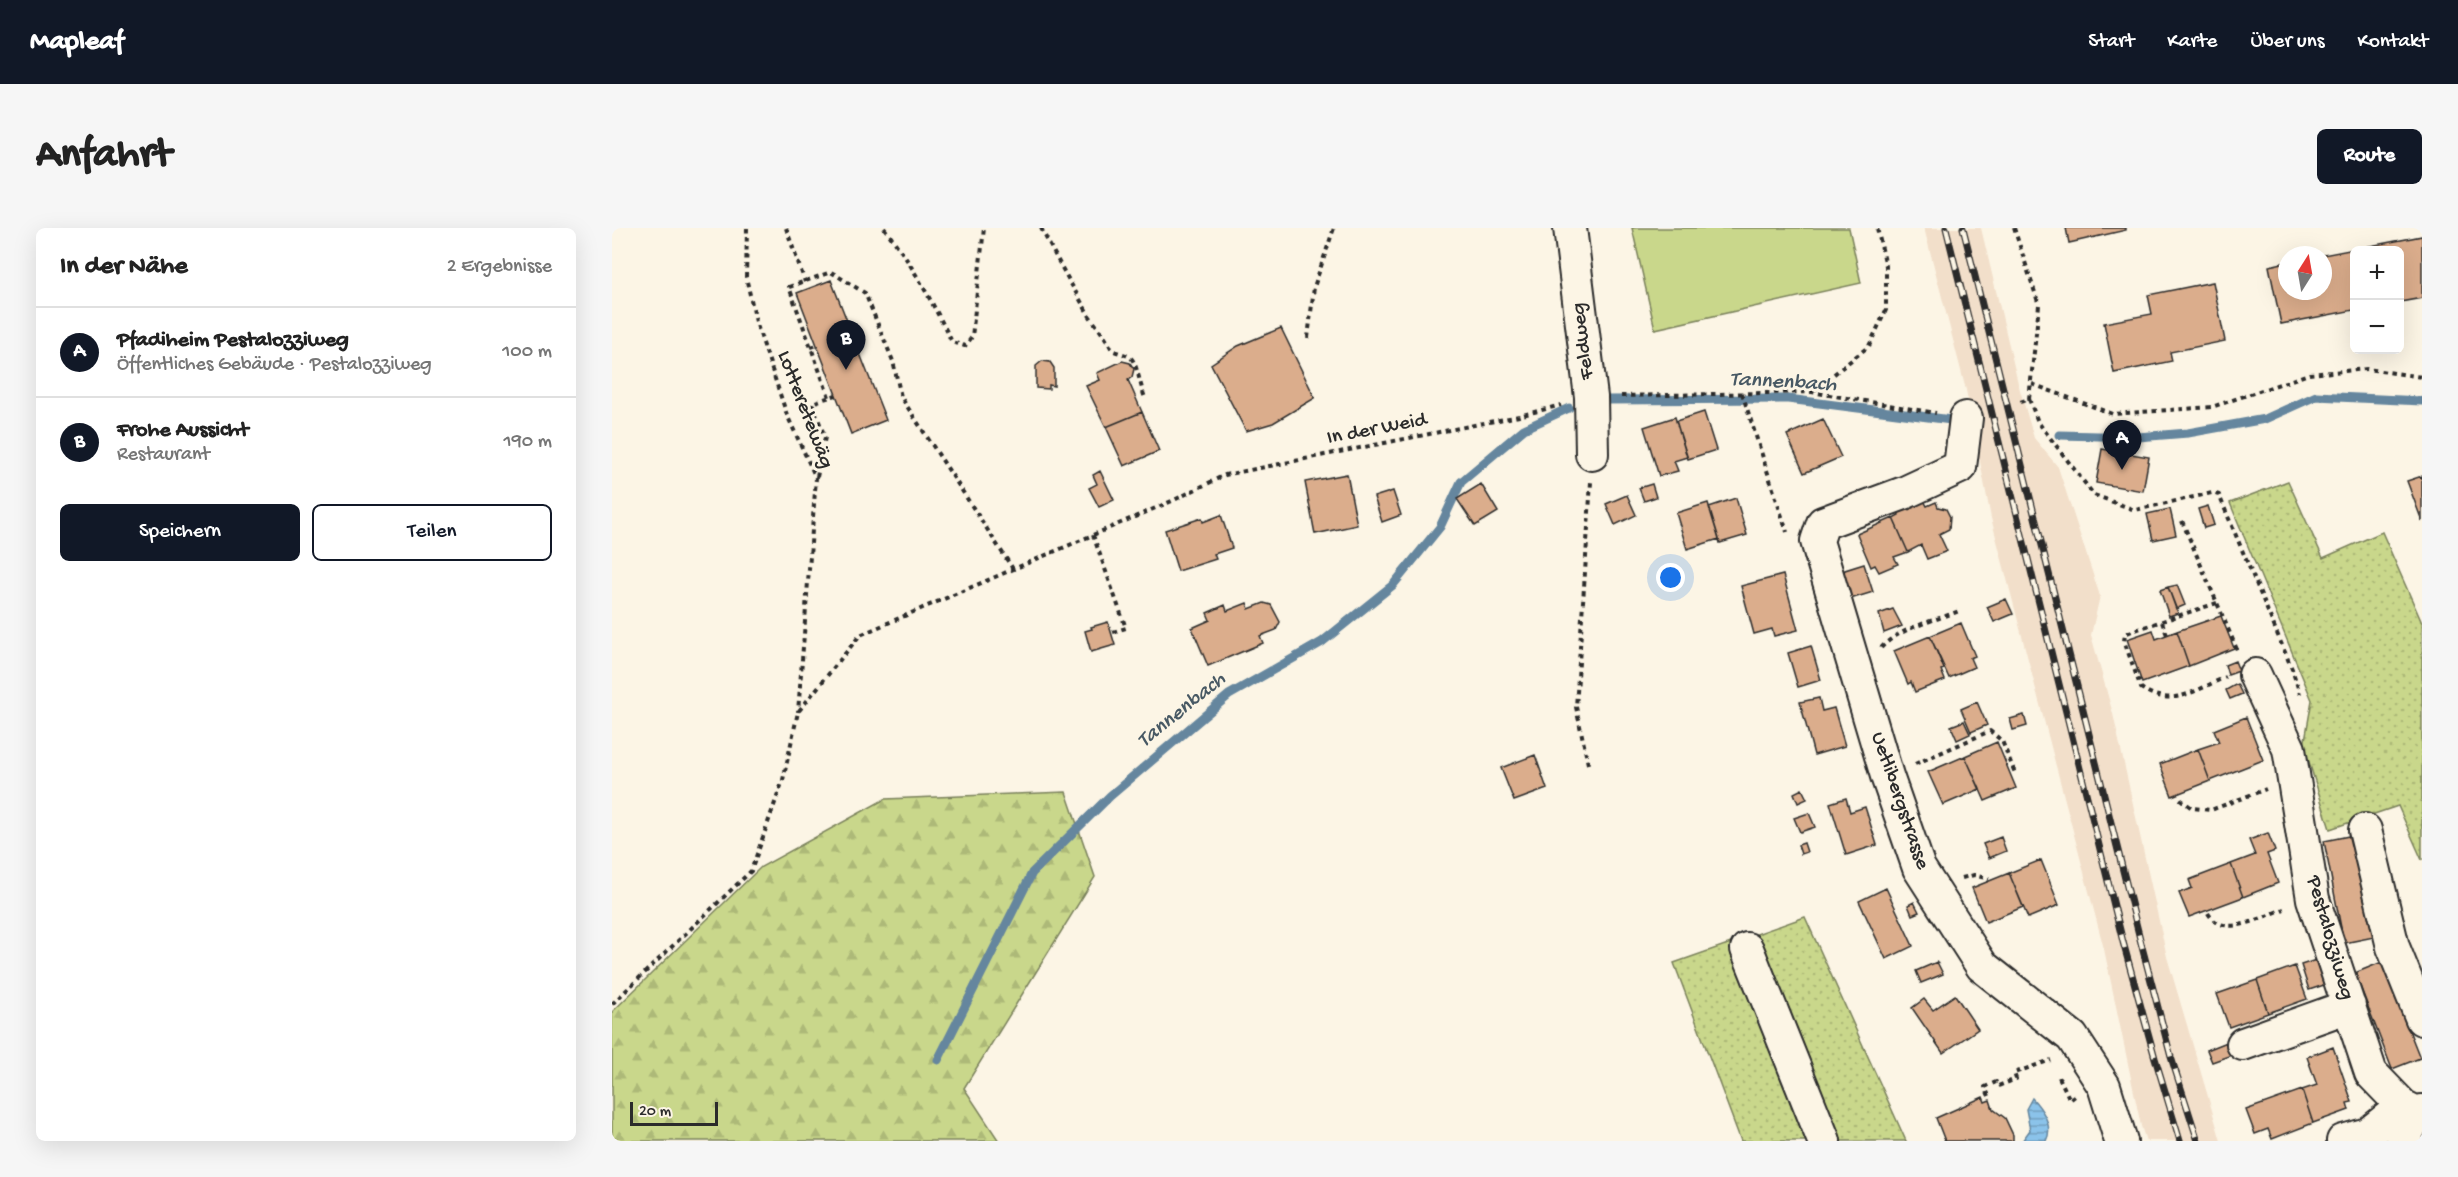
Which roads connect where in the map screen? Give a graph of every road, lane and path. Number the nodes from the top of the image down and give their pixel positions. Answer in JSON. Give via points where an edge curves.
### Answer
{"nodes":[{"id":1,"x":747,"y":228,"type":"edge"},
{"id":2,"x":786,"y":228,"type":"edge"},
{"id":3,"x":884,"y":228,"type":"edge"},
{"id":4,"x":984,"y":228,"type":"edge"},
{"id":5,"x":1041,"y":228,"type":"edge"},
{"id":6,"x":1334,"y":228,"type":"edge"},
{"id":7,"x":1570,"y":228,"type":"edge"},
{"id":8,"x":1877,"y":228,"type":"edge"},
{"id":9,"x":2014,"y":228,"type":"edge"},
{"id":10,"x":805,"y":282,"type":"junction"},
{"id":11,"x":1308,"y":338,"type":"dead end"},
{"id":12,"x":817,"y":345,"type":"dead end"},
{"id":13,"x":811,"y":347,"type":"junction"},
{"id":14,"x":2422,"y":377,"type":"edge"},
{"id":15,"x":2032,"y":384,"type":"junction"},
{"id":16,"x":1812,"y":392,"type":"junction"},
{"id":17,"x":1742,"y":393,"type":"junction"},
{"id":18,"x":836,"y":395,"type":"dead end"},
{"id":19,"x":1591,"y":397,"type":"junction"},
{"id":20,"x":829,"y":398,"type":"junction"},
{"id":21,"x":2029,"y":399,"type":"junction"},
{"id":22,"x":1146,"y":400,"type":"dead end"},
{"id":23,"x":2020,"y":402,"type":"dead end"},
{"id":24,"x":1966,"y":418,"type":"joint"},
{"id":25,"x":1592,"y":454,"type":"joint"},
{"id":26,"x":816,"y":478,"type":"junction"},
{"id":27,"x":2182,"y":521,"type":"dead end"},
{"id":28,"x":1093,"y":535,"type":"junction"},
{"id":29,"x":1817,"y":541,"type":"junction"},
{"id":30,"x":1013,"y":569,"type":"junction"},
{"id":31,"x":2217,"y":603,"type":"junction"},
{"id":32,"x":1959,"y":611,"type":"dead end"},
{"id":33,"x":2222,"y":615,"type":"dead end"},
{"id":34,"x":2162,"y":621,"type":"junction"},
{"id":35,"x":1113,"y":632,"type":"dead end"},
{"id":36,"x":2167,"y":635,"type":"dead end"},
{"id":37,"x":2245,"y":674,"type":"joint"},
{"id":38,"x":1859,"y":683,"type":"junction"},
{"id":39,"x":2302,"y":699,"type":"dead end"},
{"id":40,"x":798,"y":712,"type":"junction"},
{"id":41,"x":1588,"y":765,"type":"dead end"},
{"id":42,"x":2015,"y":773,"type":"dead end"},
{"id":43,"x":1887,"y":776,"type":"junction"},
{"id":44,"x":2295,"y":778,"type":"junction"},
{"id":45,"x":2180,"y":799,"type":"dead end"},
{"id":46,"x":2365,"y":830,"type":"dead end"},
{"id":47,"x":2313,"y":899,"type":"junction"},
{"id":48,"x":2208,"y":913,"type":"dead end"},
{"id":49,"x":1747,"y":949,"type":"dead end"},
{"id":50,"x":612,"y":1004,"type":"edge"},
{"id":51,"x":2349,"y":1006,"type":"junction"},
{"id":52,"x":2422,"y":1019,"type":"edge"},
{"id":53,"x":2243,"y":1044,"type":"dead end"},
{"id":54,"x":2099,"y":1077,"type":"junction"},
{"id":55,"x":1989,"y":1096,"type":"dead end"},
{"id":56,"x":2414,"y":1110,"type":"edge"},
{"id":57,"x":1824,"y":1141,"type":"edge"},
{"id":58,"x":2121,"y":1141,"type":"edge"},
{"id":59,"x":2343,"y":1141,"type":"edge"},
{"id":60,"x":2403,"y":1141,"type":"edge"}],
"edges":[{"from":1,"to":26,"type":"path","name":"Lotteretewäg","via":[[746,277],[756,322],[787,415]]},
{"from":2,"to":10,"type":"path"},
{"from":3,"to":4,"type":"path","via":[[929,296],[952,342],[965,346],[972,337]]},
{"from":5,"to":22,"type":"path","via":[[1112,350],[1130,357],[1137,365]]},
{"from":6,"to":11,"type":"path","via":[[1314,287]]},
{"from":7,"to":19,"type":"street","name":"Feldweg"},
{"from":8,"to":16,"type":"path","via":[[1886,266],[1886,310],[1869,346]]},
{"from":9,"to":15,"type":"path","via":[[2039,305]]},
{"from":10,"to":13,"type":"path","via":[[789,287]]},
{"from":10,"to":30,"type":"path","via":[[831,272],[865,293],[893,361],[901,397]]},
{"from":12,"to":13,"type":"path"},
{"from":13,"to":20,"type":"path"},
{"from":14,"to":15,"type":"path","via":[[2367,369],[2309,374],[2212,407],[2114,414]]},
{"from":15,"to":21,"type":"path"},
{"from":16,"to":17,"type":"path","name":"In der Weid"},
{"from":16,"to":24,"type":"path","name":"In der Weid"},
{"from":17,"to":19,"type":"path","name":"In der Weid"},
{"from":17,"to":29,"type":"path","via":[[1787,532]]},
{"from":18,"to":20,"type":"path"},
{"from":19,"to":25,"type":"street","name":"Feldweg"},
{"from":19,"to":28,"type":"path","name":"In der Weid","via":[[1519,416],[1225,476]]},
{"from":20,"to":26,"type":"path","via":[[812,403],[825,437]]},
{"from":21,"to":23,"type":"path"},
{"from":21,"to":39,"type":"path","via":[[2038,422],[2094,495],[2135,510],[2212,493],[2219,495]]},
{"from":24,"to":29,"type":"street","via":[[1960,467],[1905,493],[1823,523]]},
{"from":25,"to":41,"type":"path","via":[[1576,707]]},
{"from":26,"to":40,"type":"path","name":"Lotteretewäg"},
{"from":27,"to":31,"type":"path"},
{"from":28,"to":30,"type":"path","name":"In der Weid"},
{"from":28,"to":35,"type":"path","via":[[1126,628]]},
{"from":29,"to":38,"type":"street","name":"Uetlibergstrasse"},
{"from":30,"to":40,"type":"path","name":"In der Weid","via":[[860,634]]},
{"from":31,"to":33,"type":"path"},
{"from":31,"to":34,"type":"path"},
{"from":32,"to":38,"type":"path","via":[[1888,640],[1880,649],[1876,679]]},
{"from":34,"to":36,"type":"path"},
{"from":34,"to":37,"type":"path","via":[[2126,634],[2124,641],[2141,688],[2164,699],[2176,698]]},
{"from":37,"to":44,"type":"street","name":"Pestalozziweg","via":[[2289,749]]},
{"from":38,"to":43,"type":"street","name":"Uetlibergstrasse"},
{"from":40,"to":50,"type":"path","name":"Lotteretewäg","via":[[783,780],[751,872]]},
{"from":42,"to":43,"type":"path","via":[[2002,741],[1990,731]]},
{"from":43,"to":54,"type":"street","name":"Uetlibergstrasse","via":[[1919,868],[1982,966],[2072,1037]]},
{"from":44,"to":45,"type":"path","via":[[2211,810],[2192,808]]},
{"from":44,"to":47,"type":"street","name":"Pestalozziweg"},
{"from":46,"to":52,"type":"street","via":[[2393,947]]},
{"from":47,"to":48,"type":"path","via":[[2232,927],[2220,926]]},
{"from":47,"to":51,"type":"street","name":"Pestalozziweg"},
{"from":49,"to":57,"type":"street"},
{"from":51,"to":53,"type":"street"},
{"from":51,"to":56,"type":"street","name":"Pestalozziweg","via":[[2371,1073]]},
{"from":54,"to":55,"type":"path","via":[[2070,1100],[2052,1059],[2014,1073],[2016,1079],[1985,1087]]},
{"from":54,"to":58,"type":"street","name":"Uetlibergstrasse"},
{"from":56,"to":59,"type":"street","via":[[2368,1134]]},
{"from":56,"to":60,"type":"street"}]}
